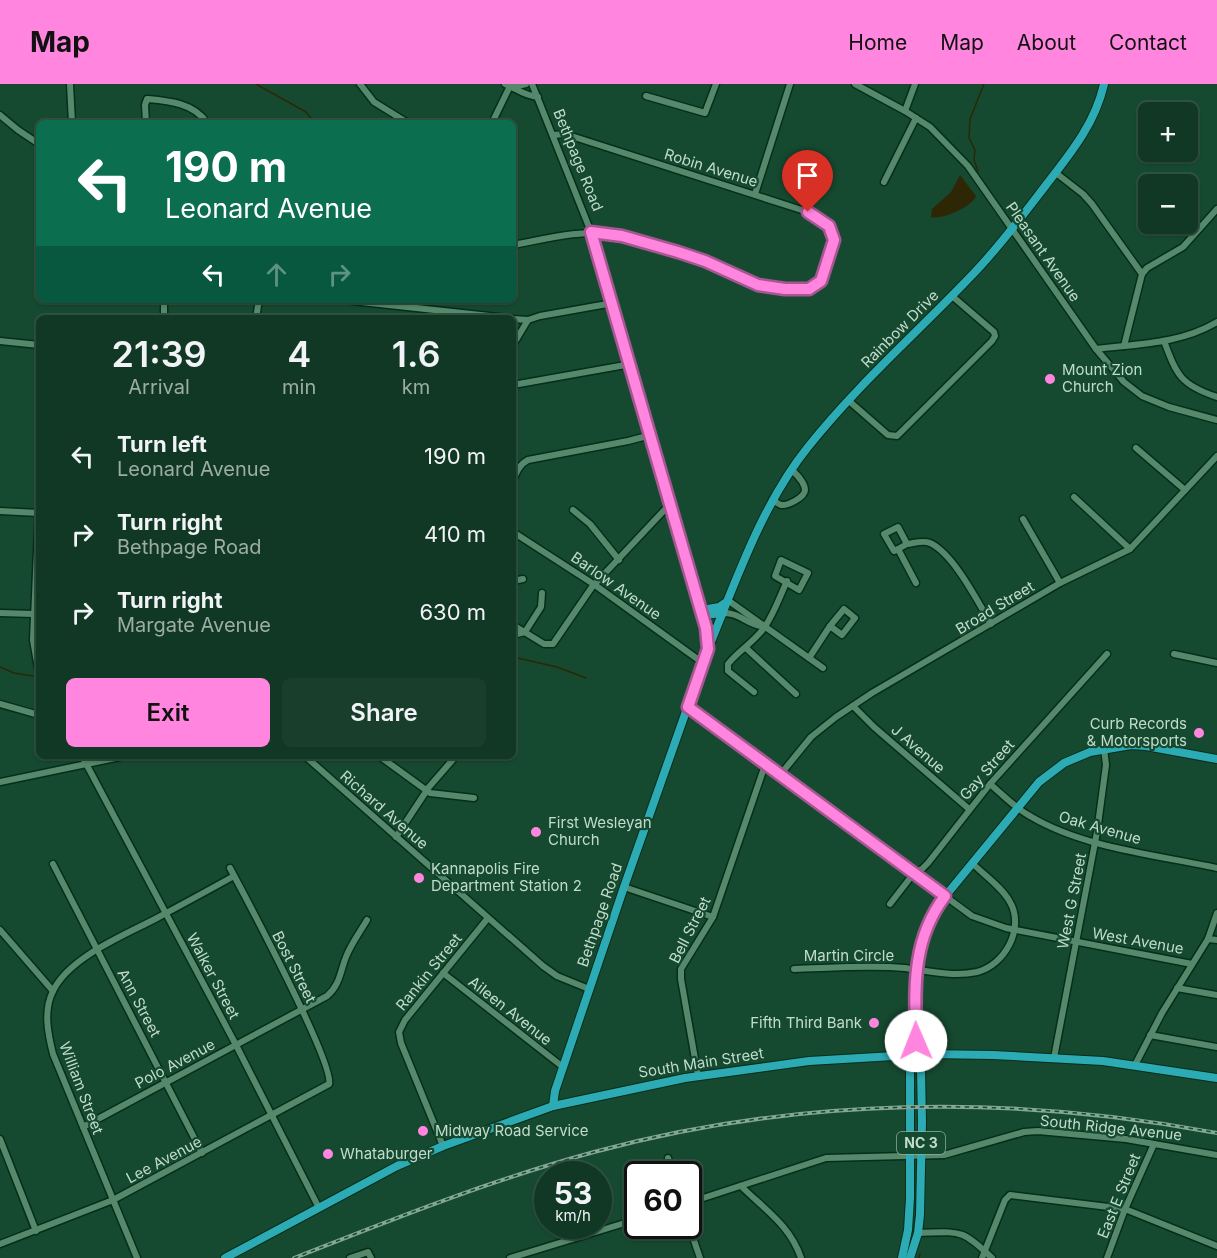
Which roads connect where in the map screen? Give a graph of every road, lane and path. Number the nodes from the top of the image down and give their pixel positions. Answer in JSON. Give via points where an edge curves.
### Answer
{"nodes":[{"id":1,"x":70,"y":84,"type":"edge"},
{"id":2,"x":360,"y":84,"type":"edge"},
{"id":3,"x":526,"y":84,"type":"edge"},
{"id":4,"x":532,"y":84,"type":"edge"},
{"id":5,"x":716,"y":84,"type":"edge"},
{"id":6,"x":790,"y":84,"type":"edge"},
{"id":7,"x":855,"y":84,"type":"edge"},
{"id":8,"x":915,"y":84,"type":"edge"},
{"id":9,"x":1104,"y":84,"type":"edge"},
{"id":10,"x":509,"y":86,"type":"edge"},
{"id":11,"x":646,"y":96,"type":"dead end"},
{"id":12,"x":538,"y":98,"type":"junction"},
{"id":13,"x":905,"y":111,"type":"junction"},
{"id":14,"x":0,"y":115,"type":"edge"},
{"id":15,"x":916,"y":118,"type":"junction"},
{"id":16,"x":72,"y":120,"type":"edge"},
{"id":17,"x":146,"y":120,"type":"edge"},
{"id":18,"x":205,"y":120,"type":"edge"},
{"id":19,"x":403,"y":120,"type":"edge"},
{"id":20,"x":493,"y":120,"type":"edge"},
{"id":21,"x":553,"y":135,"type":"junction"},
{"id":22,"x":36,"y":142,"type":"edge"},
{"id":23,"x":1056,"y":173,"type":"junction"},
{"id":24,"x":884,"y":182,"type":"dead end"},
{"id":25,"x":755,"y":194,"type":"junction"},
{"id":26,"x":1216,"y":211,"type":"edge"},
{"id":27,"x":1012,"y":229,"type":"junction"},
{"id":28,"x":591,"y":232,"type":"junction"},
{"id":29,"x":516,"y":244,"type":"edge"},
{"id":30,"x":1142,"y":274,"type":"junction"},
{"id":31,"x":952,"y":296,"type":"junction"},
{"id":32,"x":370,"y":303,"type":"edge"},
{"id":33,"x":613,"y":303,"type":"junction"},
{"id":34,"x":480,"y":315,"type":"edge"},
{"id":35,"x":516,"y":319,"type":"edge"},
{"id":36,"x":528,"y":320,"type":"junction"},
{"id":37,"x":1217,"y":322,"type":"edge"},
{"id":38,"x":516,"y":340,"type":"edge"},
{"id":39,"x":0,"y":341,"type":"edge"},
{"id":40,"x":1164,"y":341,"type":"junction"},
{"id":41,"x":36,"y":345,"type":"edge"},
{"id":42,"x":1124,"y":346,"type":"junction"},
{"id":43,"x":1096,"y":349,"type":"junction"},
{"id":44,"x":631,"y":364,"type":"junction"},
{"id":45,"x":516,"y":384,"type":"edge"},
{"id":46,"x":1217,"y":397,"type":"edge"},
{"id":47,"x":849,"y":401,"type":"junction"},
{"id":48,"x":1217,"y":420,"type":"edge"},
{"id":49,"x":651,"y":435,"type":"junction"},
{"id":50,"x":1136,"y":448,"type":"dead end"},
{"id":51,"x":1217,"y":456,"type":"edge"},
{"id":52,"x":791,"y":469,"type":"junction"},
{"id":53,"x":516,"y":474,"type":"edge"},
{"id":54,"x":1185,"y":490,"type":"junction"},
{"id":55,"x":1074,"y":497,"type":"dead end"},
{"id":56,"x":772,"y":500,"type":"junction"},
{"id":57,"x":671,"y":504,"type":"junction"},
{"id":58,"x":573,"y":510,"type":"dead end"},
{"id":59,"x":0,"y":511,"type":"edge"},
{"id":60,"x":36,"y":513,"type":"edge"},
{"id":61,"x":1023,"y":519,"type":"dead end"},
{"id":62,"x":516,"y":534,"type":"edge"},
{"id":63,"x":907,"y":543,"type":"junction"},
{"id":64,"x":898,"y":549,"type":"junction"},
{"id":65,"x":1130,"y":549,"type":"junction"},
{"id":66,"x":619,"y":560,"type":"junction"},
{"id":67,"x":36,"y":574,"type":"edge"},
{"id":68,"x":523,"y":579,"type":"dead end"},
{"id":69,"x":516,"y":580,"type":"edge"},
{"id":70,"x":787,"y":581,"type":"junction"},
{"id":71,"x":916,"y":583,"type":"dead end"},
{"id":72,"x":1060,"y":583,"type":"junction"},
{"id":73,"x":595,"y":585,"type":"junction"},
{"id":74,"x":542,"y":593,"type":"dead end"},
{"id":75,"x":729,"y":601,"type":"junction"},
{"id":76,"x":703,"y":612,"type":"junction"},
{"id":77,"x":0,"y":613,"type":"edge"},
{"id":78,"x":723,"y":613,"type":"junction"},
{"id":79,"x":34,"y":614,"type":"junction"},
{"id":80,"x":991,"y":624,"type":"junction"},
{"id":81,"x":830,"y":626,"type":"dead end"},
{"id":82,"x":516,"y":627,"type":"edge"},
{"id":83,"x":765,"y":627,"type":"junction"},
{"id":84,"x":525,"y":632,"type":"junction"},
{"id":85,"x":516,"y":634,"type":"edge"},
{"id":86,"x":36,"y":640,"type":"edge"},
{"id":87,"x":746,"y":648,"type":"junction"},
{"id":88,"x":708,"y":649,"type":"junction"},
{"id":89,"x":1107,"y":654,"type":"dead end"},
{"id":90,"x":1174,"y":654,"type":"dead end"},
{"id":91,"x":809,"y":658,"type":"junction"},
{"id":92,"x":703,"y":663,"type":"junction"},
{"id":93,"x":1217,"y":663,"type":"edge"},
{"id":94,"x":823,"y":668,"type":"dead end"},
{"id":95,"x":754,"y":692,"type":"dead end"},
{"id":96,"x":796,"y":694,"type":"dead end"},
{"id":97,"x":0,"y":704,"type":"edge"},
{"id":98,"x":853,"y":706,"type":"junction"},
{"id":99,"x":688,"y":707,"type":"junction"},
{"id":100,"x":36,"y":714,"type":"edge"},
{"id":101,"x":1104,"y":748,"type":"junction"},
{"id":102,"x":84,"y":759,"type":"edge"},
{"id":103,"x":110,"y":759,"type":"edge"},
{"id":104,"x":308,"y":759,"type":"edge"},
{"id":105,"x":383,"y":759,"type":"edge"},
{"id":106,"x":453,"y":759,"type":"edge"},
{"id":107,"x":1217,"y":759,"type":"edge"},
{"id":108,"x":87,"y":764,"type":"junction"},
{"id":109,"x":765,"y":765,"type":"junction"},
{"id":110,"x":780,"y":775,"type":"junction"},
{"id":111,"x":0,"y":782,"type":"edge"},
{"id":112,"x":990,"y":784,"type":"junction"},
{"id":113,"x":426,"y":791,"type":"junction"},
{"id":114,"x":474,"y":798,"type":"dead end"},
{"id":115,"x":1018,"y":808,"type":"junction"},
{"id":116,"x":969,"y":809,"type":"junction"},
{"id":117,"x":396,"y":837,"type":"junction"},
{"id":118,"x":1095,"y":842,"type":"junction"},
{"id":119,"x":972,"y":863,"type":"junction"},
{"id":120,"x":53,"y":864,"type":"dead end"},
{"id":121,"x":230,"y":868,"type":"dead end"},
{"id":122,"x":1217,"y":868,"type":"edge"},
{"id":123,"x":914,"y":873,"type":"junction"},
{"id":124,"x":234,"y":876,"type":"junction"},
{"id":125,"x":624,"y":887,"type":"junction"},
{"id":126,"x":945,"y":896,"type":"junction"},
{"id":127,"x":890,"y":904,"type":"dead end"},
{"id":128,"x":166,"y":913,"type":"junction"},
{"id":129,"x":1217,"y":913,"type":"edge"},
{"id":130,"x":713,"y":917,"type":"junction"},
{"id":131,"x":488,"y":918,"type":"junction"},
{"id":132,"x":368,"y":920,"type":"dead end"},
{"id":133,"x":0,"y":930,"type":"edge"},
{"id":134,"x":1014,"y":930,"type":"junction"},
{"id":135,"x":1208,"y":939,"type":"junction"},
{"id":136,"x":1217,"y":940,"type":"edge"},
{"id":137,"x":1076,"y":942,"type":"junction"},
{"id":138,"x":98,"y":950,"type":"junction"},
{"id":139,"x":1192,"y":964,"type":"junction"},
{"id":140,"x":794,"y":969,"type":"dead end"},
{"id":141,"x":916,"y":970,"type":"junction"},
{"id":142,"x":442,"y":973,"type":"junction"},
{"id":143,"x":1177,"y":988,"type":"junction"},
{"id":144,"x":589,"y":989,"type":"junction"},
{"id":145,"x":53,"y":991,"type":"junction"},
{"id":146,"x":1217,"y":995,"type":"edge"},
{"id":147,"x":302,"y":1010,"type":"junction"},
{"id":148,"x":1150,"y":1035,"type":"junction"},
{"id":149,"x":236,"y":1045,"type":"junction"},
{"id":150,"x":1217,"y":1047,"type":"edge"},
{"id":151,"x":916,"y":1054,"type":"junction"},
{"id":152,"x":1054,"y":1058,"type":"junction"},
{"id":153,"x":1135,"y":1065,"type":"junction"},
{"id":154,"x":563,"y":1067,"type":"junction"},
{"id":155,"x":698,"y":1076,"type":"junction"},
{"id":156,"x":1217,"y":1078,"type":"edge"},
{"id":157,"x":331,"y":1079,"type":"joint"},
{"id":158,"x":166,"y":1083,"type":"junction"},
{"id":159,"x":553,"y":1106,"type":"junction"},
{"id":160,"x":272,"y":1116,"type":"junction"},
{"id":161,"x":83,"y":1127,"type":"junction"},
{"id":162,"x":0,"y":1139,"type":"edge"},
{"id":163,"x":1154,"y":1144,"type":"junction"},
{"id":164,"x":442,"y":1146,"type":"junction"},
{"id":165,"x":202,"y":1153,"type":"junction"},
{"id":166,"x":1217,"y":1155,"type":"edge"},
{"id":167,"x":910,"y":1157,"type":"junction"},
{"id":168,"x":921,"y":1157,"type":"junction"},
{"id":169,"x":668,"y":1158,"type":"dead end"},
{"id":170,"x":669,"y":1161,"type":"edge"},
{"id":171,"x":741,"y":1186,"type":"junction"},
{"id":172,"x":909,"y":1198,"type":"junction"},
{"id":173,"x":702,"y":1199,"type":"edge"},
{"id":174,"x":113,"y":1200,"type":"junction"},
{"id":175,"x":319,"y":1208,"type":"junction"},
{"id":176,"x":1125,"y":1209,"type":"junction"},
{"id":177,"x":624,"y":1223,"type":"edge"},
{"id":178,"x":36,"y":1231,"type":"junction"},
{"id":179,"x":918,"y":1233,"type":"junction"},
{"id":180,"x":693,"y":1239,"type":"edge"},
{"id":181,"x":0,"y":1244,"type":"edge"},
{"id":182,"x":1217,"y":1246,"type":"edge"},
{"id":183,"x":985,"y":1251,"type":"junction"},
{"id":184,"x":369,"y":1255,"type":"edge"},
{"id":185,"x":136,"y":1258,"type":"edge"},
{"id":186,"x":225,"y":1258,"type":"edge"},
{"id":187,"x":350,"y":1258,"type":"edge"},
{"id":188,"x":510,"y":1258,"type":"edge"},
{"id":189,"x":700,"y":1258,"type":"edge"},
{"id":190,"x":801,"y":1258,"type":"edge"},
{"id":191,"x":902,"y":1258,"type":"edge"},
{"id":192,"x":910,"y":1258,"type":"edge"},
{"id":193,"x":982,"y":1258,"type":"edge"},
{"id":194,"x":992,"y":1258,"type":"edge"},
{"id":195,"x":1107,"y":1258,"type":"edge"}],
"edges":[{"from":1,"to":16,"type":"street"},
{"from":2,"to":19,"type":"street","via":[[374,102]]},
{"from":3,"to":10,"type":"street"},
{"from":4,"to":12,"type":"street","name":"Bethpage Road"},
{"from":5,"to":11,"type":"street","via":[[705,113]]},
{"from":6,"to":25,"type":"street"},
{"from":7,"to":13,"type":"street","name":"Pleasant Avenue"},
{"from":8,"to":13,"type":"street"},
{"from":9,"to":23,"type":"main road","name":"Rainbow Drive","via":[[1088,127]]},
{"from":10,"to":12,"type":"street"},
{"from":10,"to":20,"type":"street"},
{"from":12,"to":21,"type":"street","name":"Bethpage Road"},
{"from":13,"to":15,"type":"street","name":"Pleasant Avenue"},
{"from":14,"to":22,"type":"street"},
{"from":15,"to":24,"type":"street"},
{"from":15,"to":27,"type":"street","name":"Pleasant Avenue","via":[[968,166]]},
{"from":17,"to":18,"type":"street","via":[[147,99],[184,105]]},
{"from":21,"to":25,"type":"street","name":"Robin Avenue","via":[[565,134]]},
{"from":21,"to":28,"type":"street","name":"Bethpage Road"},
{"from":23,"to":27,"type":"main road","name":"Rainbow Drive"},
{"from":23,"to":30,"type":"street","via":[[1092,204]]},
{"from":25,"to":28,"type":"street","name":"Robin Avenue","via":[[808,212],[832,230],[834,240],[825,270],[814,287],[800,290],[758,285],[678,252],[622,236]]},
{"from":26,"to":30,"type":"street","via":[[1190,242]]},
{"from":27,"to":31,"type":"main road","name":"Rainbow Drive"},
{"from":27,"to":43,"type":"street","name":"Pleasant Avenue"},
{"from":28,"to":29,"type":"street"},
{"from":28,"to":33,"type":"street","name":"Bethpage Road"},
{"from":30,"to":42,"type":"street"},
{"from":31,"to":47,"type":"main road","name":"Rainbow Drive"},
{"from":31,"to":47,"type":"street","via":[[994,332],[992,342],[897,436],[888,435]]},
{"from":32,"to":34,"type":"street"},
{"from":33,"to":36,"type":"street"},
{"from":33,"to":44,"type":"street","name":"Bethpage Road"},
{"from":35,"to":36,"type":"street"},
{"from":36,"to":38,"type":"street"},
{"from":37,"to":40,"type":"street","via":[[1186,337]]},
{"from":39,"to":41,"type":"street"},
{"from":40,"to":42,"type":"street"},
{"from":40,"to":46,"type":"street","via":[[1182,380]]},
{"from":42,"to":43,"type":"street"},
{"from":43,"to":48,"type":"street","name":"Pleasant Avenue","via":[[1115,374],[1142,396]]},
{"from":44,"to":45,"type":"street"},
{"from":44,"to":49,"type":"street","name":"Bethpage Road"},
{"from":47,"to":52,"type":"main road","name":"Rainbow Drive"},
{"from":49,"to":53,"type":"street","via":[[528,460]]},
{"from":49,"to":57,"type":"street","name":"Bethpage Road"},
{"from":50,"to":54,"type":"street"},
{"from":51,"to":54,"type":"street","name":"Broad Street"},
{"from":52,"to":56,"type":"main road","name":"Rainbow Drive"},
{"from":52,"to":56,"type":"street","via":[[804,485],[803,496],[785,504]]},
{"from":54,"to":65,"type":"street","name":"Broad Street"},
{"from":55,"to":65,"type":"street"},
{"from":56,"to":75,"type":"main road","name":"Rainbow Drive"},
{"from":57,"to":66,"type":"street"},
{"from":57,"to":76,"type":"street","name":"Bethpage Road"},
{"from":58,"to":66,"type":"street","via":[[590,524]]},
{"from":59,"to":60,"type":"street"},
{"from":61,"to":72,"type":"street"},
{"from":62,"to":73,"type":"street","name":"Barlow Avenue"},
{"from":63,"to":64,"type":"street"},
{"from":63,"to":64,"type":"street","via":[[898,527],[884,534],[894,551]]},
{"from":63,"to":80,"type":"street","via":[[924,542],[940,550],[962,574]]},
{"from":64,"to":71,"type":"street"},
{"from":65,"to":72,"type":"street","name":"Broad Street"},
{"from":66,"to":73,"type":"street"},
{"from":67,"to":79,"type":"street"},
{"from":68,"to":69,"type":"street"},
{"from":70,"to":70,"type":"street","via":[[775,576],[781,560],[808,573],[799,590]]},
{"from":70,"to":83,"type":"street"},
{"from":72,"to":80,"type":"street","name":"Broad Street"},
{"from":73,"to":84,"type":"street","via":[[553,644],[544,644]]},
{"from":73,"to":92,"type":"street","name":"Barlow Avenue"},
{"from":74,"to":84,"type":"street","via":[[541,607]]},
{"from":75,"to":76,"type":"main road"},
{"from":75,"to":78,"type":"main road","name":"Rainbow Drive"},
{"from":75,"to":83,"type":"street"},
{"from":76,"to":78,"type":"main road"},
{"from":76,"to":88,"type":"main road","name":"Bethpage Road"},
{"from":77,"to":79,"type":"street"},
{"from":78,"to":83,"type":"street","via":[[734,613]]},
{"from":78,"to":88,"type":"main road","name":"Rainbow Drive"},
{"from":79,"to":86,"type":"street"},
{"from":80,"to":98,"type":"street","name":"Broad Street"},
{"from":81,"to":91,"type":"street"},
{"from":82,"to":84,"type":"street"},
{"from":83,"to":87,"type":"street"},
{"from":83,"to":91,"type":"street"},
{"from":84,"to":85,"type":"street"},
{"from":87,"to":95,"type":"street","via":[[736,654],[727,668]]},
{"from":87,"to":96,"type":"street"},
{"from":88,"to":92,"type":"main road","name":"Bethpage Road"},
{"from":89,"to":112,"type":"street","name":"Gay Street"},
{"from":90,"to":93,"type":"street"},
{"from":91,"to":94,"type":"street"},
{"from":92,"to":99,"type":"main road","name":"Bethpage Road"},
{"from":97,"to":100,"type":"street"},
{"from":98,"to":110,"type":"street","name":"Broad Street","via":[[811,737]]},
{"from":98,"to":116,"type":"street","name":"J Avenue"},
{"from":99,"to":109,"type":"street","name":"West Avenue"},
{"from":99,"to":125,"type":"main road","name":"Bethpage Road"},
{"from":101,"to":107,"type":"main road","number":"NC 3","via":[[1146,746]]},
{"from":101,"to":115,"type":"main road","number":"NC 3","via":[[1052,771]]},
{"from":101,"to":118,"type":"street","name":"West G Street","via":[[1106,765]]},
{"from":102,"to":108,"type":"street","name":"Walker Street"},
{"from":103,"to":108,"type":"street"},
{"from":104,"to":117,"type":"street","name":"Richard Avenue"},
{"from":105,"to":113,"type":"street"},
{"from":106,"to":113,"type":"street"},
{"from":108,"to":111,"type":"street"},
{"from":108,"to":128,"type":"street","name":"Walker Street"},
{"from":109,"to":110,"type":"street","name":"West Avenue"},
{"from":109,"to":130,"type":"street","name":"Bell Street"},
{"from":110,"to":123,"type":"street","name":"West Avenue"},
{"from":112,"to":115,"type":"street","name":"Oak Avenue"},
{"from":112,"to":116,"type":"street","name":"Gay Street"},
{"from":113,"to":114,"type":"street"},
{"from":113,"to":117,"type":"street"},
{"from":115,"to":118,"type":"street","name":"Oak Avenue","via":[[1053,828]]},
{"from":115,"to":119,"type":"main road","number":"NC 3"},
{"from":116,"to":123,"type":"street","name":"Gay Street","via":[[928,863]]},
{"from":117,"to":131,"type":"street","name":"Richard Avenue"},
{"from":118,"to":122,"type":"street","name":"Oak Avenue"},
{"from":118,"to":137,"type":"street","name":"West G Street"},
{"from":119,"to":126,"type":"main road","number":"NC 3"},
{"from":119,"to":134,"type":"street","via":[[1010,900]]},
{"from":120,"to":138,"type":"street","name":"Ann Street"},
{"from":121,"to":124,"type":"street","name":"Bost Street"},
{"from":123,"to":126,"type":"street","name":"West Avenue"},
{"from":123,"to":127,"type":"street","name":"Gay Street"},
{"from":124,"to":128,"type":"street"},
{"from":124,"to":147,"type":"street","name":"Bost Street"},
{"from":125,"to":130,"type":"street"},
{"from":125,"to":144,"type":"main road","name":"Bethpage Road"},
{"from":126,"to":134,"type":"street","name":"West Avenue","via":[[972,916]]},
{"from":126,"to":141,"type":"main road","number":"NC 3","via":[[929,922]]},
{"from":128,"to":138,"type":"street"},
{"from":128,"to":149,"type":"street","name":"Walker Street"},
{"from":129,"to":135,"type":"street"},
{"from":130,"to":155,"type":"street","name":"Bell Street","via":[[680,973]]},
{"from":131,"to":142,"type":"street","name":"Rankin Street"},
{"from":131,"to":144,"type":"street","name":"Richard Avenue","via":[[557,976]]},
{"from":132,"to":147,"type":"street","name":"Polo Avenue","via":[[349,951],[334,990]]},
{"from":133,"to":145,"type":"street"},
{"from":134,"to":137,"type":"street","name":"West Avenue"},
{"from":134,"to":141,"type":"street","name":"Martin Circle","via":[[1004,954],[984,970]]},
{"from":135,"to":136,"type":"street"},
{"from":135,"to":139,"type":"street"},
{"from":137,"to":139,"type":"street","name":"West Avenue"},
{"from":137,"to":152,"type":"street","name":"West G Street"},
{"from":138,"to":145,"type":"street","via":[[66,974]]},
{"from":138,"to":158,"type":"street","name":"Ann Street"},
{"from":139,"to":143,"type":"street"},
{"from":140,"to":141,"type":"street","name":"Martin Circle"},
{"from":141,"to":151,"type":"main road","number":"NC 3"},
{"from":142,"to":154,"type":"street","name":"Aileen Avenue"},
{"from":142,"to":164,"type":"street","name":"Rankin Street","via":[[399,1032]]},
{"from":143,"to":146,"type":"street"},
{"from":143,"to":148,"type":"street"},
{"from":144,"to":154,"type":"main road","name":"Bethpage Road"},
{"from":145,"to":161,"type":"street","name":"William Street","via":[[48,1005],[49,1038]]},
{"from":147,"to":149,"type":"street","name":"Polo Avenue"},
{"from":147,"to":157,"type":"street","name":"Bost Street"},
{"from":148,"to":150,"type":"street"},
{"from":148,"to":153,"type":"street"},
{"from":149,"to":158,"type":"street","name":"Polo Avenue"},
{"from":149,"to":160,"type":"street","name":"Walker Street"},
{"from":151,"to":152,"type":"main road","name":"South Main Street"},
{"from":151,"to":155,"type":"main road","name":"South Main Street","via":[[779,1064]]},
{"from":151,"to":167,"type":"main road","number":"NC 3","via":[[910,1069]]},
{"from":151,"to":168,"type":"main road","number":"NC 3","via":[[921,1069]]},
{"from":152,"to":153,"type":"main road","name":"South Main Street"},
{"from":153,"to":156,"type":"main road","name":"South Main Street"},
{"from":154,"to":159,"type":"main road","name":"Bethpage Road"},
{"from":155,"to":159,"type":"main road","name":"South Main Street"},
{"from":157,"to":160,"type":"street","name":"Lee Avenue","via":[[325,1087]]},
{"from":158,"to":161,"type":"street","name":"Polo Avenue"},
{"from":158,"to":165,"type":"street","name":"Ann Street"},
{"from":159,"to":164,"type":"main road","name":"South Main Street"},
{"from":160,"to":165,"type":"street","name":"Lee Avenue"},
{"from":160,"to":175,"type":"street","name":"Walker Street"},
{"from":161,"to":174,"type":"street","name":"William Street"},
{"from":162,"to":178,"type":"street"},
{"from":163,"to":166,"type":"street","name":"South Ridge Avenue"},
{"from":163,"to":168,"type":"street","name":"South Ridge Avenue","via":[[1038,1131],[1018,1133],[956,1153]]},
{"from":163,"to":176,"type":"street","name":"East E Street"},
{"from":164,"to":175,"type":"main road","name":"South Main Street"},
{"from":165,"to":174,"type":"street","name":"Lee Avenue"},
{"from":167,"to":168,"type":"street","name":"South Ridge Avenue"},
{"from":167,"to":171,"type":"street","name":"South Ridge Avenue","via":[[826,1158]]},
{"from":167,"to":172,"type":"main road","number":"NC 3"},
{"from":168,"to":179,"type":"main road","number":"NC 3"},
{"from":169,"to":170,"type":"street"},
{"from":171,"to":173,"type":"street","name":"South Ridge Avenue"},
{"from":171,"to":190,"type":"street","via":[[787,1230]]},
{"from":172,"to":179,"type":"main road"},
{"from":172,"to":191,"type":"main road","number":"NC 3"},
{"from":174,"to":178,"type":"street","name":"Lee Avenue"},
{"from":174,"to":185,"type":"street","name":"William Street"},
{"from":175,"to":186,"type":"main road","name":"South Main Street"},
{"from":176,"to":182,"type":"street"},
{"from":176,"to":183,"type":"street","via":[[1010,1195]]},
{"from":176,"to":195,"type":"street","name":"East E Street"},
{"from":177,"to":188,"type":"street"},
{"from":178,"to":181,"type":"street","name":"Lee Avenue"},
{"from":179,"to":183,"type":"street","via":[[963,1234]]},
{"from":179,"to":192,"type":"main road","number":"NC 3"},
{"from":180,"to":189,"type":"street"},
{"from":183,"to":193,"type":"street"},
{"from":183,"to":194,"type":"street"},
{"from":184,"to":187,"type":"street"}]}
